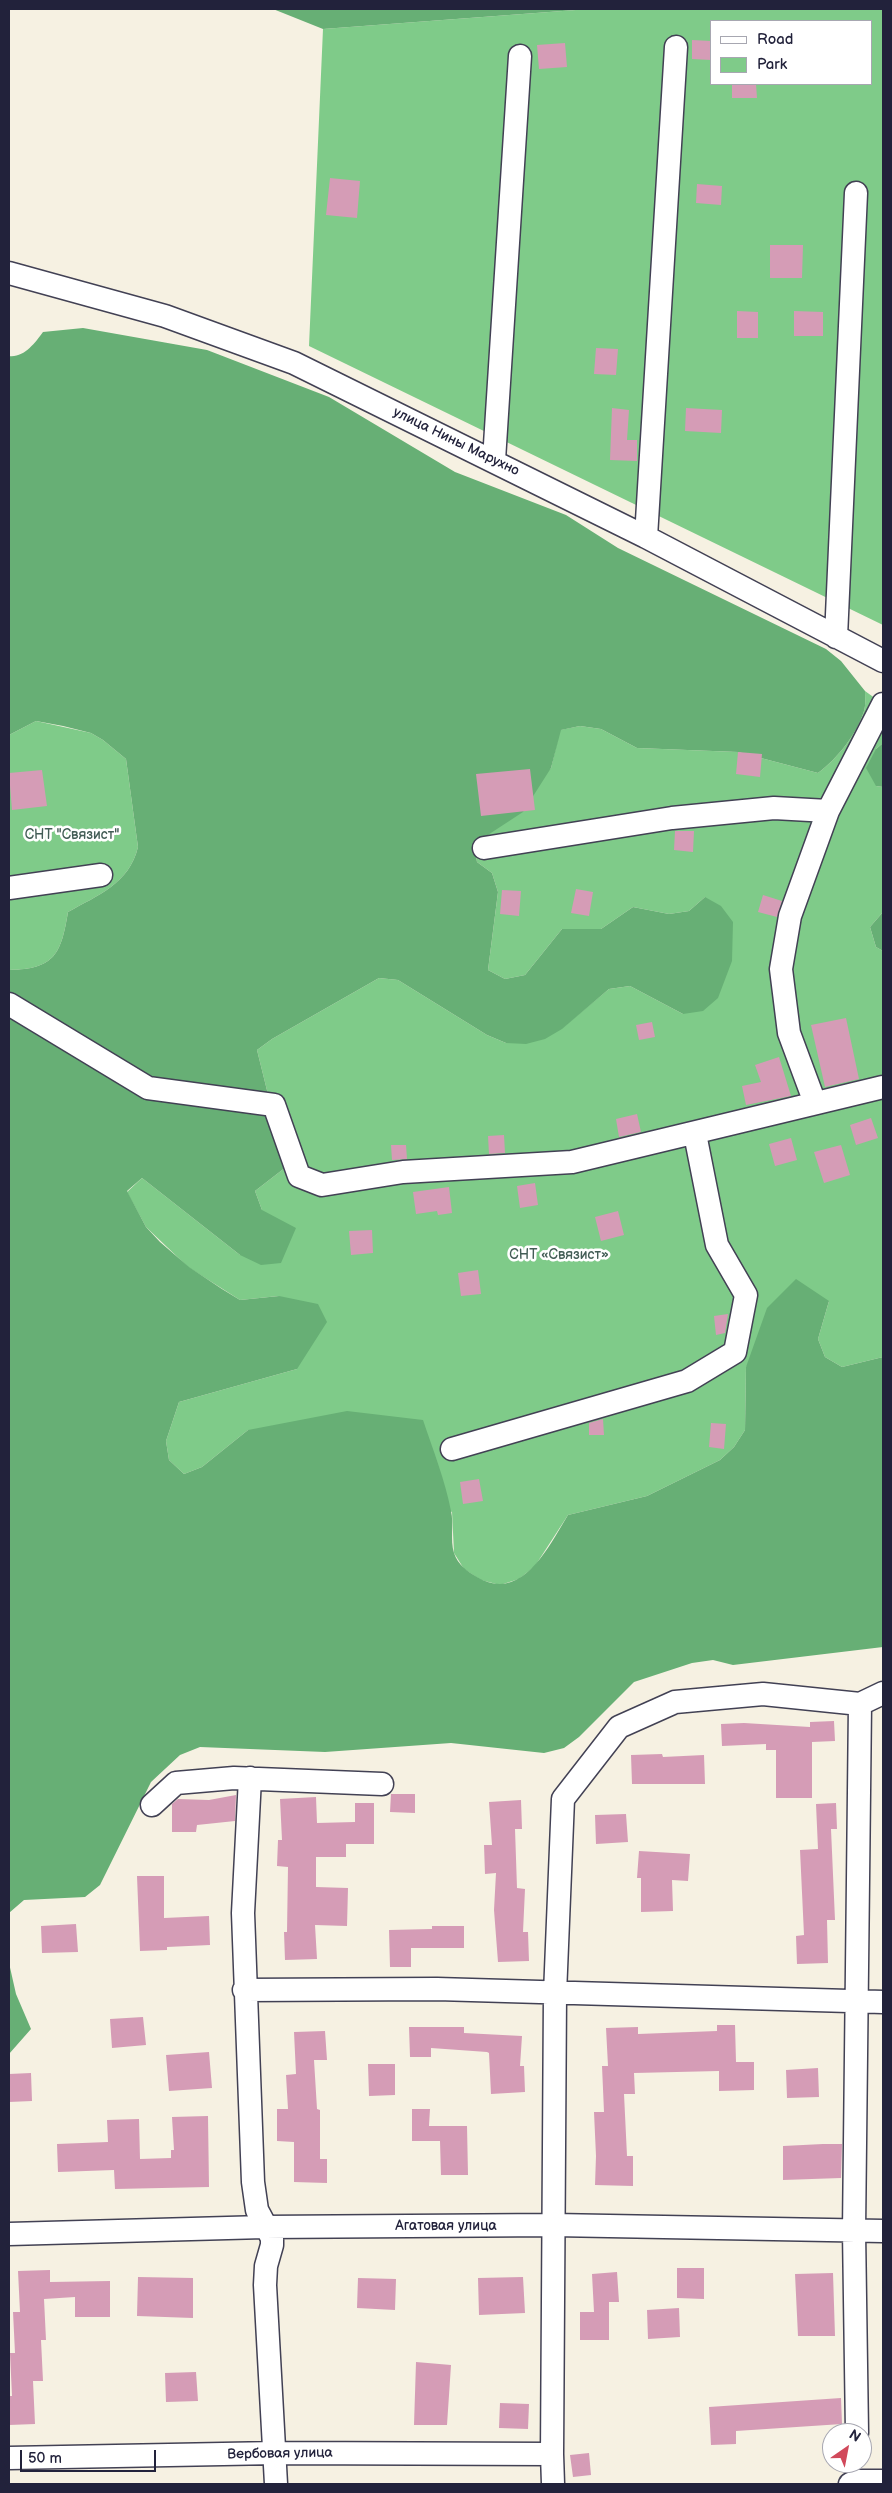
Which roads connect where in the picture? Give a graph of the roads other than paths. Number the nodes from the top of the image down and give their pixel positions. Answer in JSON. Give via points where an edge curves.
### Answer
{"nodes":[{"id":1,"x":676,"y":47,"type":"dead end"},
{"id":2,"x":520,"y":56,"type":"dead end"},
{"id":3,"x":856,"y":193,"type":"dead end"},
{"id":4,"x":9,"y":273,"type":"edge"},
{"id":5,"x":494,"y":460,"type":"junction"},
{"id":6,"x":646,"y":537,"type":"junction"},
{"id":7,"x":836,"y":637,"type":"junction"},
{"id":8,"x":883,"y":661,"type":"edge"},
{"id":9,"x":883,"y":704,"type":"edge"},
{"id":10,"x":828,"y":811,"type":"junction"},
{"id":11,"x":484,"y":848,"type":"dead end"},
{"id":12,"x":100,"y":875,"type":"dead end"},
{"id":13,"x":9,"y":888,"type":"edge"},
{"id":14,"x":9,"y":1004,"type":"edge"},
{"id":15,"x":883,"y":1087,"type":"edge"},
{"id":16,"x":815,"y":1103,"type":"junction"},
{"id":17,"x":695,"y":1134,"type":"junction"},
{"id":18,"x":452,"y":1449,"type":"dead end"},
{"id":19,"x":883,"y":1693,"type":"edge"},
{"id":20,"x":860,"y":1704,"type":"junction"},
{"id":21,"x":250,"y":1778,"type":"junction"},
{"id":22,"x":382,"y":1784,"type":"dead end"},
{"id":23,"x":152,"y":1806,"type":"dead end"},
{"id":24,"x":244,"y":1990,"type":"junction"},
{"id":25,"x":555,"y":1994,"type":"junction"},
{"id":26,"x":883,"y":2002,"type":"edge"},
{"id":27,"x":856,"y":2003,"type":"junction"},
{"id":28,"x":554,"y":2225,"type":"junction"},
{"id":29,"x":264,"y":2227,"type":"junction"},
{"id":30,"x":854,"y":2231,"type":"junction"},
{"id":31,"x":883,"y":2231,"type":"edge"},
{"id":32,"x":9,"y":2234,"type":"edge"},
{"id":33,"x":857,"y":2423,"type":"edge"},
{"id":34,"x":276,"y":2453,"type":"junction"},
{"id":35,"x":552,"y":2454,"type":"junction"},
{"id":36,"x":9,"y":2458,"type":"edge"},
{"id":37,"x":855,"y":2476,"type":"edge"},
{"id":38,"x":883,"y":2482,"type":"edge"},
{"id":39,"x":276,"y":2484,"type":"edge"},
{"id":40,"x":553,"y":2484,"type":"edge"}],
"edges":[{"from":1,"to":6,"type":"street"},
{"from":2,"to":5,"type":"street"},
{"from":3,"to":7,"type":"street"},
{"from":4,"to":5,"type":"street","name":"улица Нины Марухно","via":[[165,316],[294,363]]},
{"from":5,"to":6,"type":"street","name":"улица Нины Марухно"},
{"from":6,"to":7,"type":"street","name":"улица Нины Марухно"},
{"from":7,"to":8,"type":"street","name":"улица Нины Марухно"},
{"from":9,"to":10,"type":"street"},
{"from":10,"to":11,"type":"street","via":[[774,808],[672,818]]},
{"from":10,"to":16,"type":"street","via":[[790,916],[781,969],[789,1033]]},
{"from":12,"to":13,"type":"street"},
{"from":14,"to":17,"type":"street","via":[[148,1088],[274,1105],[299,1176],[322,1185],[403,1172],[572,1162]]},
{"from":15,"to":16,"type":"street"},
{"from":16,"to":17,"type":"street"},
{"from":17,"to":18,"type":"street","via":[[717,1245],[746,1295],[735,1352],[686,1382]]},
{"from":19,"to":20,"type":"street"},
{"from":20,"to":25,"type":"street","via":[[763,1694],[675,1702],[620,1727],[563,1799]]},
{"from":20,"to":27,"type":"street"},
{"from":21,"to":22,"type":"street"},
{"from":21,"to":23,"type":"street","via":[[176,1782]]},
{"from":21,"to":24,"type":"street","via":[[242,1913]]},
{"from":24,"to":25,"type":"street","via":[[437,1989]]},
{"from":24,"to":29,"type":"street","via":[[253,2182],[257,2210]]},
{"from":25,"to":27,"type":"street"},
{"from":25,"to":28,"type":"street"},
{"from":26,"to":27,"type":"street"},
{"from":27,"to":30,"type":"street"},
{"from":28,"to":29,"type":"street","name":"Агатовая улица"},
{"from":28,"to":30,"type":"street","name":"Агатовая улица"},
{"from":28,"to":35,"type":"street"},
{"from":29,"to":32,"type":"street","name":"Агатовая улица"},
{"from":29,"to":34,"type":"street","via":[[272,2238],[265,2285]]},
{"from":30,"to":31,"type":"street","name":"Агатовая улица"},
{"from":30,"to":33,"type":"street"},
{"from":34,"to":35,"type":"street","name":"Вербовая улица"},
{"from":34,"to":36,"type":"street","name":"Вербовая улица"},
{"from":34,"to":39,"type":"street"},
{"from":35,"to":40,"type":"street"},
{"from":37,"to":38,"type":"street"}]}
